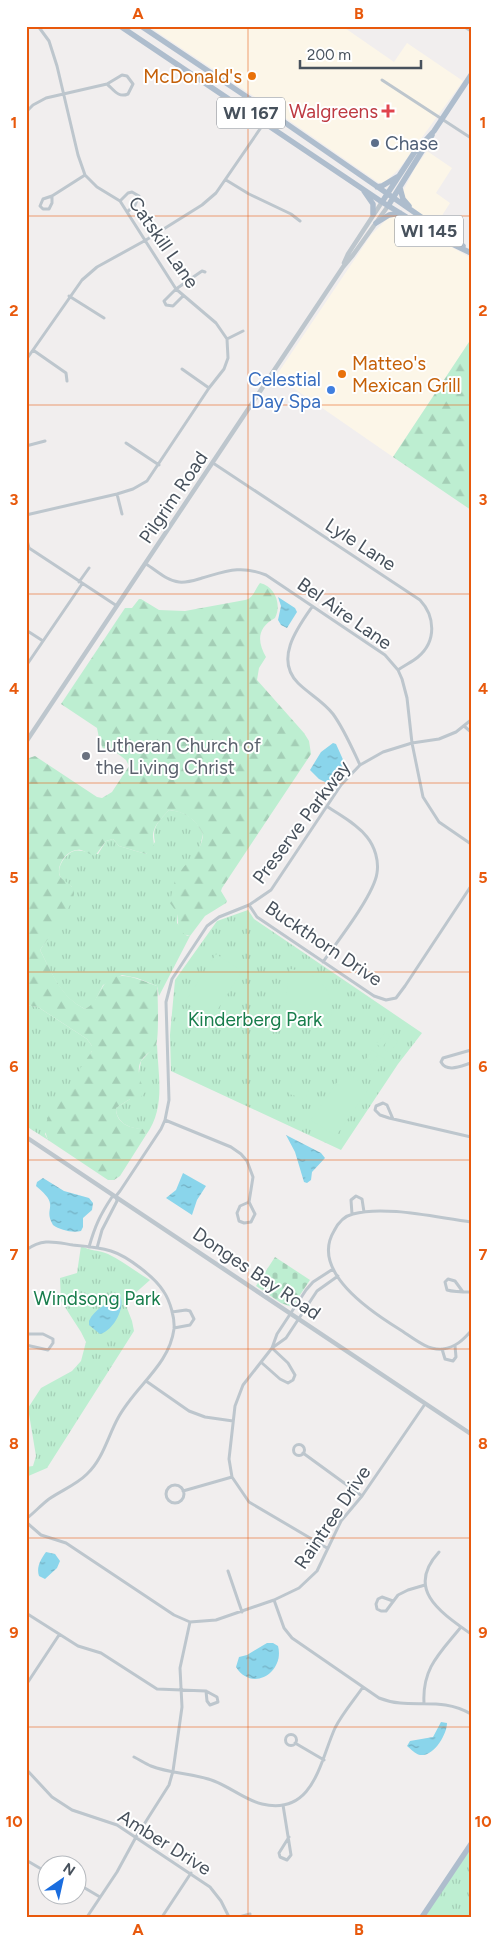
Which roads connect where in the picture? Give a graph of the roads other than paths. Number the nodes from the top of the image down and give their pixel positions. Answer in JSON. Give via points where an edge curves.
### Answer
{"nodes":[{"id":1,"x":30,"y":26,"type":"edge"},
{"id":2,"x":38,"y":26,"type":"edge"},
{"id":3,"x":120,"y":26,"type":"edge"},
{"id":4,"x":140,"y":26,"type":"edge"},
{"id":5,"x":464,"y":26,"type":"edge"},
{"id":6,"x":26,"y":29,"type":"edge"},
{"id":7,"x":471,"y":31,"type":"edge"},
{"id":8,"x":471,"y":75,"type":"edge"},
{"id":9,"x":382,"y":80,"type":"dead end"},
{"id":10,"x":107,"y":84,"type":"junction"},
{"id":11,"x":64,"y":94,"type":"junction"},
{"id":12,"x":26,"y":112,"type":"edge"},
{"id":13,"x":271,"y":113,"type":"junction"},
{"id":14,"x":442,"y":120,"type":"junction"},
{"id":15,"x":265,"y":122,"type":"junction"},
{"id":16,"x":471,"y":138,"type":"edge"},
{"id":17,"x":409,"y":166,"type":"junction"},
{"id":18,"x":85,"y":175,"type":"junction"},
{"id":19,"x":399,"y":176,"type":"junction"},
{"id":20,"x":226,"y":180,"type":"junction"},
{"id":21,"x":376,"y":186,"type":"junction"},
{"id":22,"x":361,"y":187,"type":"junction"},
{"id":23,"x":400,"y":187,"type":"junction"},
{"id":24,"x":387,"y":194,"type":"junction"},
{"id":25,"x":52,"y":196,"type":"junction"},
{"id":26,"x":393,"y":198,"type":"junction"},
{"id":27,"x":120,"y":201,"type":"junction"},
{"id":28,"x":382,"y":202,"type":"junction"},
{"id":29,"x":388,"y":206,"type":"junction"},
{"id":30,"x":127,"y":212,"type":"junction"},
{"id":31,"x":400,"y":213,"type":"junction"},
{"id":32,"x":415,"y":213,"type":"junction"},
{"id":33,"x":373,"y":214,"type":"junction"},
{"id":34,"x":300,"y":221,"type":"dead end"},
{"id":35,"x":376,"y":223,"type":"junction"},
{"id":36,"x":146,"y":240,"type":"junction"},
{"id":37,"x":471,"y":252,"type":"edge"},
{"id":38,"x":343,"y":266,"type":"junction"},
{"id":39,"x":205,"y":272,"type":"dead end"},
{"id":40,"x":176,"y":289,"type":"junction"},
{"id":41,"x":69,"y":296,"type":"junction"},
{"id":42,"x":183,"y":296,"type":"junction"},
{"id":43,"x":104,"y":318,"type":"dead end"},
{"id":44,"x":243,"y":331,"type":"dead end"},
{"id":45,"x":227,"y":338,"type":"junction"},
{"id":46,"x":33,"y":350,"type":"junction"},
{"id":47,"x":26,"y":360,"type":"edge"},
{"id":48,"x":182,"y":369,"type":"dead end"},
{"id":49,"x":67,"y":381,"type":"dead end"},
{"id":50,"x":209,"y":388,"type":"junction"},
{"id":51,"x":45,"y":441,"type":"dead end"},
{"id":52,"x":126,"y":443,"type":"dead end"},
{"id":53,"x":26,"y":446,"type":"edge"},
{"id":54,"x":213,"y":463,"type":"junction"},
{"id":55,"x":159,"y":465,"type":"junction"},
{"id":56,"x":117,"y":494,"type":"junction"},
{"id":57,"x":122,"y":514,"type":"dead end"},
{"id":58,"x":26,"y":515,"type":"edge"},
{"id":59,"x":26,"y":536,"type":"edge"},
{"id":60,"x":146,"y":564,"type":"junction"},
{"id":61,"x":89,"y":568,"type":"dead end"},
{"id":62,"x":81,"y":583,"type":"junction"},
{"id":63,"x":117,"y":606,"type":"junction"},
{"id":64,"x":312,"y":607,"type":"junction"},
{"id":65,"x":26,"y":630,"type":"edge"},
{"id":66,"x":43,"y":641,"type":"junction"},
{"id":67,"x":26,"y":666,"type":"edge"},
{"id":68,"x":398,"y":670,"type":"junction"},
{"id":69,"x":471,"y":720,"type":"edge"},
{"id":70,"x":464,"y":726,"type":"junction"},
{"id":71,"x":471,"y":732,"type":"edge"},
{"id":72,"x":26,"y":742,"type":"edge"},
{"id":73,"x":412,"y":743,"type":"junction"},
{"id":74,"x":360,"y":765,"type":"junction"},
{"id":75,"x":328,"y":807,"type":"junction"},
{"id":76,"x":471,"y":844,"type":"edge"},
{"id":77,"x":471,"y":886,"type":"edge"},
{"id":78,"x":249,"y":906,"type":"junction"},
{"id":79,"x":323,"y":962,"type":"junction"},
{"id":80,"x":471,"y":1050,"type":"edge"},
{"id":81,"x":471,"y":1063,"type":"edge"},
{"id":82,"x":393,"y":1119,"type":"junction"},
{"id":83,"x":165,"y":1120,"type":"junction"},
{"id":84,"x":26,"y":1137,"type":"edge"},
{"id":85,"x":471,"y":1137,"type":"edge"},
{"id":86,"x":116,"y":1196,"type":"junction"},
{"id":87,"x":249,"y":1202,"type":"junction"},
{"id":88,"x":364,"y":1212,"type":"junction"},
{"id":89,"x":352,"y":1214,"type":"junction"},
{"id":90,"x":471,"y":1222,"type":"edge"},
{"id":91,"x":89,"y":1247,"type":"junction"},
{"id":92,"x":97,"y":1248,"type":"junction"},
{"id":93,"x":26,"y":1250,"type":"edge"},
{"id":94,"x":333,"y":1269,"type":"junction"},
{"id":95,"x":338,"y":1276,"type":"junction"},
{"id":96,"x":463,"y":1292,"type":"junction"},
{"id":97,"x":471,"y":1292,"type":"edge"},
{"id":98,"x":172,"y":1312,"type":"junction"},
{"id":99,"x":290,"y":1314,"type":"junction"},
{"id":100,"x":298,"y":1319,"type":"junction"},
{"id":101,"x":174,"y":1328,"type":"junction"},
{"id":102,"x":471,"y":1331,"type":"edge"},
{"id":103,"x":26,"y":1334,"type":"edge"},
{"id":104,"x":26,"y":1345,"type":"edge"},
{"id":105,"x":455,"y":1346,"type":"junction"},
{"id":106,"x":272,"y":1348,"type":"junction"},
{"id":107,"x":442,"y":1349,"type":"junction"},
{"id":108,"x":262,"y":1362,"type":"junction"},
{"id":109,"x":146,"y":1381,"type":"junction"},
{"id":110,"x":425,"y":1404,"type":"junction"},
{"id":111,"x":234,"y":1421,"type":"junction"},
{"id":112,"x":471,"y":1434,"type":"edge"},
{"id":113,"x":302,"y":1454,"type":"dead end"},
{"id":114,"x":232,"y":1477,"type":"junction"},
{"id":115,"x":184,"y":1491,"type":"junction"},
{"id":116,"x":362,"y":1496,"type":"junction"},
{"id":117,"x":26,"y":1521,"type":"edge"},
{"id":118,"x":327,"y":1548,"type":"junction"},
{"id":119,"x":439,"y":1552,"type":"dead end"},
{"id":120,"x":228,"y":1571,"type":"dead end"},
{"id":121,"x":425,"y":1586,"type":"junction"},
{"id":122,"x":274,"y":1600,"type":"junction"},
{"id":123,"x":393,"y":1600,"type":"junction"},
{"id":124,"x":242,"y":1612,"type":"junction"},
{"id":125,"x":26,"y":1613,"type":"edge"},
{"id":126,"x":190,"y":1622,"type":"junction"},
{"id":127,"x":461,"y":1627,"type":"junction"},
{"id":128,"x":471,"y":1634,"type":"edge"},
{"id":129,"x":60,"y":1635,"type":"junction"},
{"id":130,"x":26,"y":1686,"type":"edge"},
{"id":131,"x":363,"y":1687,"type":"junction"},
{"id":132,"x":181,"y":1690,"type":"junction"},
{"id":133,"x":206,"y":1692,"type":"junction"},
{"id":134,"x":424,"y":1703,"type":"junction"},
{"id":135,"x":471,"y":1714,"type":"edge"},
{"id":136,"x":296,"y":1743,"type":"dead end"},
{"id":137,"x":134,"y":1757,"type":"dead end"},
{"id":138,"x":324,"y":1760,"type":"junction"},
{"id":139,"x":26,"y":1769,"type":"edge"},
{"id":140,"x":173,"y":1771,"type":"junction"},
{"id":141,"x":284,"y":1805,"type":"junction"},
{"id":142,"x":136,"y":1837,"type":"junction"},
{"id":143,"x":289,"y":1837,"type":"junction"},
{"id":144,"x":471,"y":1844,"type":"edge"},
{"id":145,"x":26,"y":1860,"type":"edge"},
{"id":146,"x":38,"y":1867,"type":"edge"},
{"id":147,"x":191,"y":1873,"type":"junction"},
{"id":148,"x":88,"y":1890,"type":"edge"},
{"id":149,"x":100,"y":1897,"type":"junction"},
{"id":150,"x":250,"y":1914,"type":"dead end"},
{"id":151,"x":87,"y":1917,"type":"edge"},
{"id":152,"x":162,"y":1917,"type":"edge"},
{"id":153,"x":230,"y":1917,"type":"edge"},
{"id":154,"x":239,"y":1917,"type":"edge"},
{"id":155,"x":422,"y":1917,"type":"edge"}],
"edges":[{"from":1,"to":6,"type":"street"},
{"from":2,"to":11,"type":"street","via":[[49,41]]},
{"from":3,"to":15,"type":"main road","number":"WI 167"},
{"from":4,"to":13,"type":"main road","number":"WI 167"},
{"from":5,"to":7,"type":"street"},
{"from":8,"to":14,"type":"main road","name":"Pilgrim Road","number":"WI 145"},
{"from":9,"to":14,"type":"street"},
{"from":10,"to":10,"type":"street","via":[[123,96],[128,94],[133,84],[122,75]]},
{"from":10,"to":11,"type":"street"},
{"from":11,"to":12,"type":"street","via":[[46,98]]},
{"from":11,"to":18,"type":"street"},
{"from":13,"to":15,"type":"street"},
{"from":13,"to":21,"type":"main road","number":"WI 167"},
{"from":14,"to":16,"type":"street"},
{"from":14,"to":17,"type":"main road","name":"Pilgrim Road","number":"WI 145"},
{"from":15,"to":20,"type":"street"},
{"from":15,"to":22,"type":"main road","number":"WI 167"},
{"from":17,"to":19,"type":"main road","name":"Pilgrim Road","number":"WI 145"},
{"from":17,"to":23,"type":"main road","name":"Pilgrim Road","number":"WI 145"},
{"from":18,"to":25,"type":"street"},
{"from":18,"to":27,"type":"street","name":"Catskill Lane"},
{"from":19,"to":21,"type":"main road"},
{"from":19,"to":24,"type":"main road","name":"Pilgrim Road","number":"WI 145"},
{"from":20,"to":34,"type":"street"},
{"from":20,"to":36,"type":"street","via":[[202,205]]},
{"from":21,"to":24,"type":"main road","number":"WI 167"},
{"from":22,"to":28,"type":"main road","number":"WI 167"},
{"from":22,"to":33,"type":"main road","via":[[372,203]]},
{"from":23,"to":26,"type":"main road","name":"Pilgrim Road"},
{"from":23,"to":32,"type":"main road","number":"WI 145","via":[[402,198]]},
{"from":24,"to":26,"type":"main road","number":"WI 167"},
{"from":24,"to":28,"type":"main road","name":"Pilgrim Road","number":"WI 145"},
{"from":25,"to":25,"type":"street","via":[[43,199],[40,206],[43,209],[49,209]]},
{"from":26,"to":29,"type":"main road","name":"Pilgrim Road"},
{"from":26,"to":32,"type":"main road","number":"WI 167"},
{"from":27,"to":30,"type":"street","name":"Catskill Lane"},
{"from":27,"to":30,"type":"street","via":[[128,193],[139,196]]},
{"from":28,"to":29,"type":"main road","number":"WI 145"},
{"from":28,"to":33,"type":"street","name":"Pilgrim Road"},
{"from":29,"to":31,"type":"main road","number":"WI 145"},
{"from":29,"to":35,"type":"street","name":"Pilgrim Road"},
{"from":30,"to":36,"type":"street","name":"Catskill Lane"},
{"from":31,"to":35,"type":"main road"},
{"from":31,"to":37,"type":"main road","number":"WI 145"},
{"from":32,"to":37,"type":"main road","number":"WI 145"},
{"from":33,"to":38,"type":"street","name":"Pilgrim Road"},
{"from":35,"to":38,"type":"street","name":"Pilgrim Road"},
{"from":36,"to":40,"type":"street","name":"Catskill Lane"},
{"from":36,"to":41,"type":"street","via":[[97,267]]},
{"from":38,"to":54,"type":"street","name":"Pilgrim Road"},
{"from":39,"to":40,"type":"street"},
{"from":40,"to":42,"type":"street","name":"Catskill Lane"},
{"from":40,"to":42,"type":"street","via":[[164,301],[166,305],[174,306]]},
{"from":41,"to":43,"type":"street"},
{"from":41,"to":46,"type":"street"},
{"from":42,"to":45,"type":"street","name":"Catskill Lane","via":[[216,323]]},
{"from":44,"to":45,"type":"street"},
{"from":45,"to":50,"type":"street","via":[[228,358],[224,369]]},
{"from":46,"to":47,"type":"street"},
{"from":46,"to":49,"type":"street","via":[[66,373]]},
{"from":48,"to":50,"type":"street"},
{"from":50,"to":55,"type":"street"},
{"from":51,"to":53,"type":"street"},
{"from":52,"to":55,"type":"street"},
{"from":54,"to":60,"type":"street","name":"Pilgrim Road"},
{"from":54,"to":68,"type":"street","name":"Lyle Lane","via":[[426,606],[432,620],[428,645],[418,657]]},
{"from":55,"to":56,"type":"street","via":[[148,481]]},
{"from":56,"to":57,"type":"street"},
{"from":56,"to":58,"type":"street"},
{"from":59,"to":62,"type":"street","via":[[29,548]]},
{"from":60,"to":63,"type":"street","name":"Pilgrim Road"},
{"from":60,"to":64,"type":"street","name":"Bel Aire Lane","via":[[171,580],[187,583],[231,570],[253,570],[266,575]]},
{"from":61,"to":62,"type":"street"},
{"from":62,"to":63,"type":"street"},
{"from":62,"to":66,"type":"street"},
{"from":63,"to":72,"type":"street","name":"Pilgrim Road"},
{"from":64,"to":68,"type":"street","name":"Bel Aire Lane","via":[[385,655]]},
{"from":64,"to":74,"type":"street","via":[[294,633],[288,651],[290,668],[296,682],[323,702],[333,714]]},
{"from":65,"to":66,"type":"street"},
{"from":66,"to":67,"type":"street"},
{"from":68,"to":73,"type":"street","name":"Bel Aire Lane","via":[[407,698]]},
{"from":69,"to":70,"type":"street","name":"Preserve Parkway"},
{"from":70,"to":71,"type":"street"},
{"from":70,"to":73,"type":"street","name":"Preserve Parkway","via":[[439,739]]},
{"from":73,"to":74,"type":"street","name":"Preserve Parkway","via":[[383,752]]},
{"from":73,"to":76,"type":"street","name":"Bel Aire Lane","via":[[423,797],[430,811],[447,828]]},
{"from":74,"to":75,"type":"street","name":"Preserve Parkway","via":[[341,785]]},
{"from":75,"to":78,"type":"street","name":"Preserve Parkway","via":[[271,890]]},
{"from":75,"to":79,"type":"street","via":[[357,826],[367,838],[376,852],[377,873],[371,891]]},
{"from":77,"to":79,"type":"street","name":"Buckthorn Drive","via":[[396,998],[386,1000],[374,996]]},
{"from":78,"to":79,"type":"street","name":"Buckthorn Drive","via":[[257,917]]},
{"from":78,"to":83,"type":"street","name":"Preserve Parkway","via":[[219,917],[207,926],[172,979],[166,1002],[169,1100]]},
{"from":80,"to":81,"type":"street","via":[[448,1056],[441,1062],[448,1068]]},
{"from":82,"to":82,"type":"street","via":[[387,1105],[383,1102],[376,1106],[377,1113]]},
{"from":82,"to":85,"type":"street"},
{"from":83,"to":86,"type":"street","name":"Preserve Parkway"},
{"from":83,"to":87,"type":"street","via":[[242,1154],[253,1177]]},
{"from":84,"to":86,"type":"street","name":"Donges Bay Road"},
{"from":86,"to":91,"type":"street","via":[[112,1197],[96,1223]]},
{"from":86,"to":92,"type":"street","via":[[118,1201],[102,1230]]},
{"from":86,"to":99,"type":"street","name":"Donges Bay Road"},
{"from":87,"to":87,"type":"street","via":[[240,1206],[236,1213],[239,1221],[244,1223],[251,1222],[255,1214]]},
{"from":88,"to":89,"type":"street"},
{"from":88,"to":89,"type":"street","via":[[362,1199],[356,1196],[351,1200]]},
{"from":88,"to":90,"type":"street","via":[[402,1212]]},
{"from":89,"to":94,"type":"street","via":[[338,1223],[329,1239]]},
{"from":91,"to":92,"type":"street"},
{"from":91,"to":93,"type":"street","via":[[38,1242]]},
{"from":92,"to":98,"type":"street","via":[[122,1256],[149,1275],[164,1292]]},
{"from":94,"to":95,"type":"street"},
{"from":94,"to":99,"type":"street","via":[[313,1282]]},
{"from":95,"to":100,"type":"street","via":[[317,1292]]},
{"from":95,"to":107,"type":"street","via":[[350,1292],[374,1313],[425,1346]]},
{"from":96,"to":96,"type":"street","via":[[455,1281],[448,1279],[445,1282],[447,1290]]},
{"from":96,"to":97,"type":"street"},
{"from":98,"to":101,"type":"street"},
{"from":98,"to":101,"type":"street","via":[[186,1310],[194,1319],[190,1325]]},
{"from":99,"to":100,"type":"street","name":"Donges Bay Road"},
{"from":99,"to":106,"type":"street"},
{"from":100,"to":106,"type":"street","via":[[286,1338]]},
{"from":100,"to":110,"type":"street","name":"Donges Bay Road"},
{"from":101,"to":109,"type":"street","via":[[168,1349]]},
{"from":102,"to":105,"type":"street"},
{"from":103,"to":104,"type":"street","via":[[48,1335],[53,1343],[48,1350]]},
{"from":105,"to":107,"type":"street"},
{"from":105,"to":107,"type":"street","via":[[456,1358],[453,1361],[445,1359]]},
{"from":106,"to":108,"type":"street"},
{"from":106,"to":108,"type":"street","via":[[292,1369],[295,1374],[293,1380],[288,1383],[280,1379]]},
{"from":108,"to":111,"type":"street","via":[[238,1395]]},
{"from":109,"to":111,"type":"street","via":[[189,1411]]},
{"from":109,"to":117,"type":"street","via":[[118,1417],[88,1473],[50,1499]]},
{"from":110,"to":112,"type":"street","name":"Donges Bay Road"},
{"from":110,"to":116,"type":"street","name":"Raintree Drive"},
{"from":111,"to":114,"type":"street","via":[[229,1460]]},
{"from":113,"to":116,"type":"street"},
{"from":114,"to":115,"type":"street"},
{"from":114,"to":118,"type":"street","via":[[249,1502]]},
{"from":115,"to":115,"type":"street","via":[[174,1484],[168,1487],[166,1496],[169,1501],[177,1503],[182,1500]]},
{"from":116,"to":118,"type":"street","name":"Raintree Drive","via":[[341,1521]]},
{"from":117,"to":126,"type":"street","via":[[41,1535],[66,1543],[174,1615]]},
{"from":118,"to":122,"type":"street","name":"Raintree Drive","via":[[317,1571],[298,1588]]},
{"from":119,"to":121,"type":"street","via":[[429,1562]]},
{"from":120,"to":124,"type":"street"},
{"from":121,"to":123,"type":"street","via":[[408,1590]]},
{"from":121,"to":127,"type":"street","via":[[431,1601]]},
{"from":122,"to":124,"type":"street","name":"Raintree Drive"},
{"from":122,"to":131,"type":"street","via":[[284,1628],[292,1638]]},
{"from":123,"to":123,"type":"street","via":[[378,1599],[377,1609],[386,1611]]},
{"from":124,"to":126,"type":"street","name":"Raintree Drive","via":[[216,1620]]},
{"from":125,"to":129,"type":"street"},
{"from":126,"to":132,"type":"street","via":[[180,1668]]},
{"from":127,"to":128,"type":"street"},
{"from":127,"to":134,"type":"street","via":[[425,1678]]},
{"from":129,"to":130,"type":"street"},
{"from":129,"to":132,"type":"street","via":[[78,1646],[101,1653],[157,1689]]},
{"from":131,"to":134,"type":"street","via":[[390,1702]]},
{"from":131,"to":138,"type":"street","via":[[336,1727]]},
{"from":132,"to":133,"type":"street"},
{"from":132,"to":140,"type":"street","via":[[182,1707]]},
{"from":133,"to":133,"type":"street","via":[[217,1697],[218,1702],[210,1705]]},
{"from":134,"to":135,"type":"street","via":[[448,1704]]},
{"from":136,"to":138,"type":"street"},
{"from":137,"to":140,"type":"street"},
{"from":138,"to":141,"type":"street","via":[[305,1794]]},
{"from":139,"to":142,"type":"street","name":"Amber Drive","via":[[52,1797],[72,1810],[117,1825]]},
{"from":140,"to":141,"type":"street","via":[[214,1781],[262,1804]]},
{"from":140,"to":142,"type":"street","via":[[165,1792]]},
{"from":141,"to":143,"type":"street"},
{"from":142,"to":147,"type":"street","name":"Amber Drive"},
{"from":142,"to":149,"type":"street"},
{"from":143,"to":143,"type":"street","via":[[279,1853],[287,1860],[291,1855]]},
{"from":144,"to":155,"type":"main road"},
{"from":145,"to":146,"type":"street"},
{"from":147,"to":152,"type":"street"},
{"from":147,"to":153,"type":"street","name":"Amber Drive","via":[[210,1887]]},
{"from":148,"to":149,"type":"street"},
{"from":149,"to":151,"type":"street"},
{"from":150,"to":154,"type":"street"}]}
